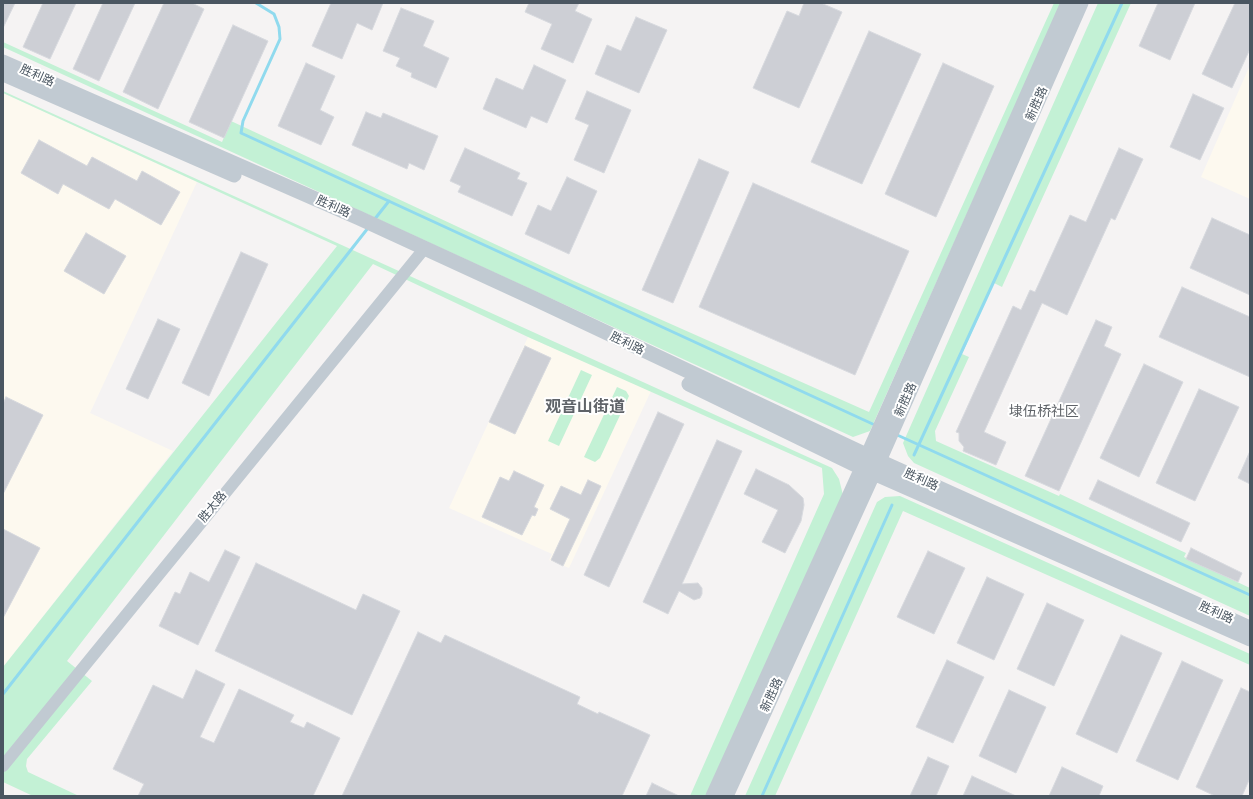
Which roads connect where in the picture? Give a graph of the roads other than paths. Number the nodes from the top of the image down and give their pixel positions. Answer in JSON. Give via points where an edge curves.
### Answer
{"nodes":[{"id":1,"x":1068,"y":3,"type":"edge"},
{"id":2,"x":1081,"y":3,"type":"edge"},
{"id":3,"x":3,"y":62,"type":"edge"},
{"id":4,"x":3,"y":74,"type":"edge"},
{"id":5,"x":356,"y":223,"type":"junction"},
{"id":6,"x":420,"y":252,"type":"junction"},
{"id":7,"x":870,"y":465,"type":"junction"},
{"id":8,"x":1250,"y":628,"type":"edge"},
{"id":9,"x":1250,"y":639,"type":"edge"},
{"id":10,"x":3,"y":766,"type":"edge"},
{"id":11,"x":713,"y":796,"type":"edge"},
{"id":12,"x":726,"y":796,"type":"edge"}],
"edges":[{"from":1,"to":7,"type":"street","name":"新胜路"},
{"from":2,"to":7,"type":"street","name":"新胜路"},
{"from":3,"to":5,"type":"street","name":"胜利路"},
{"from":4,"to":5,"type":"street","name":"胜利路"},
{"from":5,"to":6,"type":"street","name":"胜利路"},
{"from":6,"to":7,"type":"street","name":"胜利路"},
{"from":6,"to":10,"type":"street","name":"胜太路"},
{"from":7,"to":8,"type":"street","name":"胜利路"},
{"from":7,"to":9,"type":"street","name":"胜利路"},
{"from":7,"to":11,"type":"street","name":"新胜路"},
{"from":7,"to":12,"type":"street","name":"新胜路"}]}
